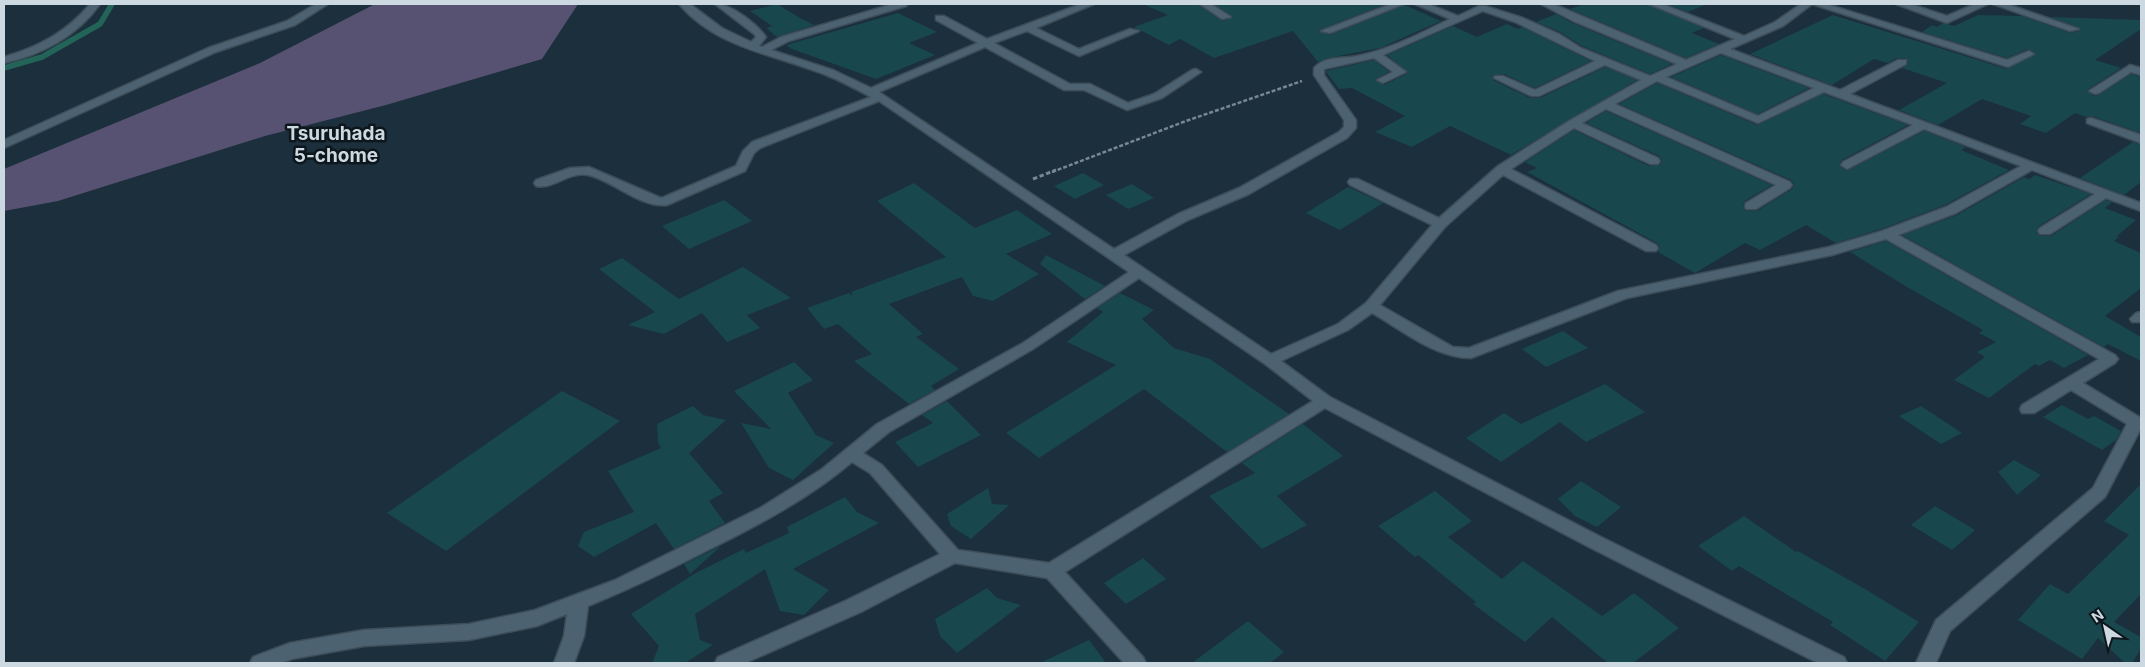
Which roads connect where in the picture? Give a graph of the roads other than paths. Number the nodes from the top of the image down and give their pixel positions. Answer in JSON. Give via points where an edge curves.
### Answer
{"nodes":[{"id":1,"x":94,"y":4,"type":"edge"},
{"id":2,"x":323,"y":4,"type":"edge"},
{"id":3,"x":684,"y":4,"type":"edge"},
{"id":4,"x":720,"y":4,"type":"edge"},
{"id":5,"x":903,"y":4,"type":"edge"},
{"id":6,"x":1089,"y":4,"type":"edge"},
{"id":7,"x":1205,"y":4,"type":"edge"},
{"id":8,"x":1399,"y":4,"type":"edge"},
{"id":9,"x":1420,"y":4,"type":"edge"},
{"id":10,"x":1546,"y":4,"type":"edge"},
{"id":11,"x":1654,"y":4,"type":"edge"},
{"id":12,"x":1807,"y":4,"type":"edge"},
{"id":13,"x":1817,"y":4,"type":"edge"},
{"id":14,"x":1901,"y":4,"type":"edge"},
{"id":15,"x":1983,"y":4,"type":"edge"},
{"id":16,"x":1998,"y":4,"type":"edge"},
{"id":17,"x":1486,"y":6,"type":"edge"},
{"id":18,"x":1226,"y":17,"type":"dead end"},
{"id":19,"x":940,"y":18,"type":"dead end"},
{"id":20,"x":1458,"y":19,"type":"junction"},
{"id":21,"x":1026,"y":27,"type":"junction"},
{"id":22,"x":2074,"y":28,"type":"dead end"},
{"id":23,"x":1134,"y":31,"type":"dead end"},
{"id":24,"x":1326,"y":31,"type":"dead end"},
{"id":25,"x":1742,"y":39,"type":"junction"},
{"id":26,"x":986,"y":43,"type":"junction"},
{"id":27,"x":1721,"y":48,"type":"junction"},
{"id":28,"x":756,"y":49,"type":"junction"},
{"id":29,"x":1374,"y":54,"type":"junction"},
{"id":30,"x":2029,"y":54,"type":"dead end"},
{"id":31,"x":4,"y":60,"type":"edge"},
{"id":32,"x":1605,"y":61,"type":"junction"},
{"id":33,"x":1902,"y":62,"type":"dead end"},
{"id":34,"x":1685,"y":64,"type":"junction"},
{"id":35,"x":1196,"y":72,"type":"dead end"},
{"id":36,"x":2141,"y":72,"type":"edge"},
{"id":37,"x":1500,"y":78,"type":"dead end"},
{"id":38,"x":1653,"y":78,"type":"junction"},
{"id":39,"x":1383,"y":80,"type":"dead end"},
{"id":40,"x":1825,"y":87,"type":"junction"},
{"id":41,"x":2095,"y":91,"type":"dead end"},
{"id":42,"x":1843,"y":93,"type":"junction"},
{"id":43,"x":876,"y":95,"type":"junction"},
{"id":44,"x":1607,"y":106,"type":"junction"},
{"id":45,"x":2091,"y":121,"type":"dead end"},
{"id":46,"x":1573,"y":123,"type":"junction"},
{"id":47,"x":1924,"y":125,"type":"junction"},
{"id":48,"x":2141,"y":140,"type":"edge"},
{"id":49,"x":4,"y":144,"type":"edge"},
{"id":50,"x":1654,"y":161,"type":"dead end"},
{"id":51,"x":1847,"y":165,"type":"dead end"},
{"id":52,"x":2031,"y":166,"type":"junction"},
{"id":53,"x":1502,"y":168,"type":"junction"},
{"id":54,"x":1354,"y":182,"type":"dead end"},
{"id":55,"x":540,"y":183,"type":"dead end"},
{"id":56,"x":2104,"y":194,"type":"junction"},
{"id":57,"x":1751,"y":206,"type":"dead end"},
{"id":58,"x":2141,"y":207,"type":"edge"},
{"id":59,"x":1440,"y":224,"type":"junction"},
{"id":60,"x":2046,"y":231,"type":"dead end"},
{"id":61,"x":1887,"y":234,"type":"junction"},
{"id":62,"x":1652,"y":248,"type":"dead end"},
{"id":63,"x":1113,"y":255,"type":"junction"},
{"id":64,"x":1138,"y":272,"type":"junction"},
{"id":65,"x":1371,"y":306,"type":"junction"},
{"id":66,"x":1270,"y":360,"type":"junction"},
{"id":67,"x":2071,"y":384,"type":"junction"},
{"id":68,"x":1324,"y":401,"type":"junction"},
{"id":69,"x":2028,"y":409,"type":"dead end"},
{"id":70,"x":851,"y":454,"type":"junction"},
{"id":71,"x":952,"y":556,"type":"junction"},
{"id":72,"x":1052,"y":570,"type":"junction"},
{"id":73,"x":579,"y":601,"type":"junction"},
{"id":74,"x":260,"y":663,"type":"edge"},
{"id":75,"x":564,"y":663,"type":"edge"},
{"id":76,"x":725,"y":663,"type":"edge"},
{"id":77,"x":1136,"y":663,"type":"edge"},
{"id":78,"x":1836,"y":663,"type":"edge"},
{"id":79,"x":1926,"y":663,"type":"edge"}],
"edges":[{"from":1,"to":31,"type":"street","via":[[83,21],[73,29],[29,52]]},
{"from":2,"to":49,"type":"street","via":[[291,24],[212,50]]},
{"from":3,"to":28,"type":"street","via":[[727,37]]},
{"from":4,"to":28,"type":"street","via":[[758,31],[761,37]]},
{"from":5,"to":28,"type":"street"},
{"from":6,"to":21,"type":"street"},
{"from":7,"to":18,"type":"street"},
{"from":8,"to":24,"type":"street"},
{"from":9,"to":20,"type":"street"},
{"from":10,"to":34,"type":"street"},
{"from":11,"to":25,"type":"street"},
{"from":12,"to":25,"type":"street","via":[[1779,24]]},
{"from":13,"to":30,"type":"street","via":[[2008,64]]},
{"from":14,"to":15,"type":"street","via":[[1947,20]]},
{"from":16,"to":22,"type":"street"},
{"from":17,"to":20,"type":"street"},
{"from":17,"to":32,"type":"street"},
{"from":19,"to":26,"type":"street"},
{"from":20,"to":29,"type":"street"},
{"from":21,"to":23,"type":"street","via":[[1079,53]]},
{"from":21,"to":26,"type":"street"},
{"from":25,"to":27,"type":"street"},
{"from":26,"to":35,"type":"street","via":[[1068,88],[1086,86],[1128,107],[1158,96]]},
{"from":26,"to":43,"type":"street"},
{"from":27,"to":34,"type":"street"},
{"from":27,"to":40,"type":"street"},
{"from":28,"to":43,"type":"street","via":[[828,72]]},
{"from":29,"to":39,"type":"street","via":[[1401,72]]},
{"from":29,"to":63,"type":"street","via":[[1319,68],[1319,75],[1350,120],[1350,128],[1342,135],[1244,191],[1183,217]]},
{"from":32,"to":37,"type":"street","via":[[1535,94]]},
{"from":32,"to":38,"type":"street"},
{"from":33,"to":42,"type":"street"},
{"from":34,"to":38,"type":"street"},
{"from":36,"to":41,"type":"street","via":[[2130,68]]},
{"from":38,"to":40,"type":"street","via":[[1758,120]]},
{"from":38,"to":44,"type":"street"},
{"from":40,"to":42,"type":"street"},
{"from":42,"to":47,"type":"street"},
{"from":43,"to":55,"type":"street","via":[[756,145],[749,151],[741,168],[667,201],[659,202],[589,171],[570,172]]},
{"from":43,"to":63,"type":"street"},
{"from":44,"to":46,"type":"street"},
{"from":44,"to":57,"type":"street","via":[[1786,185]]},
{"from":45,"to":48,"type":"street"},
{"from":46,"to":50,"type":"street"},
{"from":46,"to":53,"type":"street"},
{"from":47,"to":51,"type":"street"},
{"from":47,"to":52,"type":"street"},
{"from":52,"to":56,"type":"street"},
{"from":52,"to":61,"type":"street","via":[[1951,210]]},
{"from":53,"to":59,"type":"street"},
{"from":53,"to":62,"type":"street"},
{"from":54,"to":59,"type":"street"},
{"from":56,"to":58,"type":"street"},
{"from":56,"to":60,"type":"street"},
{"from":59,"to":65,"type":"street"},
{"from":61,"to":65,"type":"street","via":[[1832,251],[1623,294],[1471,353],[1448,350]]},
{"from":61,"to":67,"type":"street","via":[[2110,359]]},
{"from":63,"to":64,"type":"street"},
{"from":64,"to":66,"type":"street"},
{"from":64,"to":70,"type":"street","via":[[1028,346],[883,428]]},
{"from":65,"to":66,"type":"street","via":[[1343,327]]},
{"from":66,"to":68,"type":"street"},
{"from":67,"to":69,"type":"street"},
{"from":67,"to":79,"type":"street","via":[[2136,422],[2099,492],[1943,626]]},
{"from":68,"to":72,"type":"street"},
{"from":68,"to":78,"type":"street","via":[[1586,538]]},
{"from":70,"to":71,"type":"street","via":[[876,469]]},
{"from":70,"to":73,"type":"street","via":[[766,514],[622,585]]},
{"from":71,"to":72,"type":"street"},
{"from":71,"to":76,"type":"street","via":[[854,606]]},
{"from":72,"to":77,"type":"street"},
{"from":73,"to":74,"type":"street","via":[[537,618],[469,632],[364,638],[290,651]]},
{"from":73,"to":75,"type":"street","via":[[574,636]]}]}
